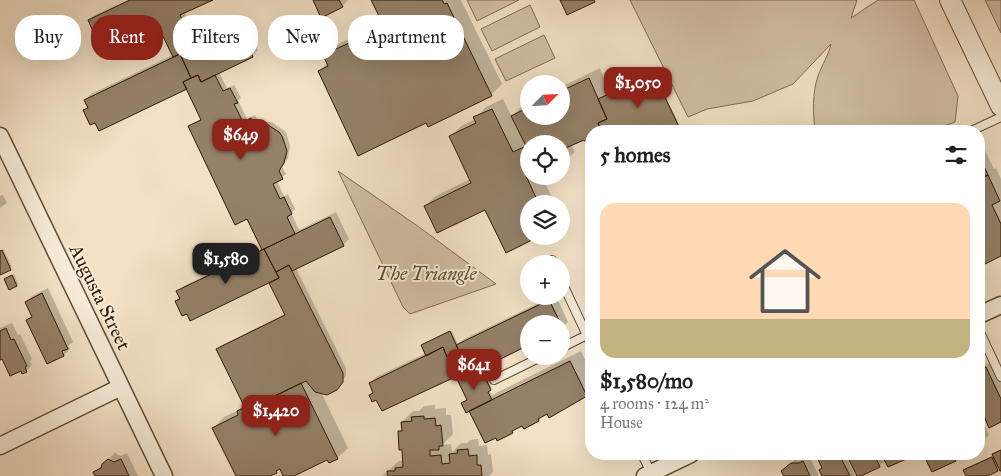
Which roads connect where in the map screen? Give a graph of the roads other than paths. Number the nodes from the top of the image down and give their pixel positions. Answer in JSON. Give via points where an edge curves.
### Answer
{"nodes":[{"id":1,"x":950,"y":0,"type":"edge"},
{"id":2,"x":1001,"y":106,"type":"edge"},
{"id":3,"x":1001,"y":117,"type":"edge"},
{"id":4,"x":984,"y":125,"type":"edge"},
{"id":5,"x":0,"y":136,"type":"edge"},
{"id":6,"x":570,"y":299,"type":"edge"},
{"id":7,"x":1001,"y":305,"type":"edge"},
{"id":8,"x":985,"y":312,"type":"edge"},
{"id":9,"x":585,"y":331,"type":"edge"},
{"id":10,"x":585,"y":336,"type":"edge"},
{"id":11,"x":985,"y":343,"type":"edge"},
{"id":12,"x":570,"y":344,"type":"edge"},
{"id":13,"x":525,"y":365,"type":"edge"},
{"id":14,"x":1001,"y":377,"type":"edge"},
{"id":15,"x":494,"y":380,"type":"dead end"},
{"id":16,"x":121,"y":387,"type":"junction"},
{"id":17,"x":0,"y":446,"type":"edge"},
{"id":18,"x":647,"y":460,"type":"edge"},
{"id":19,"x":681,"y":460,"type":"edge"},
{"id":20,"x":658,"y":473,"type":"edge"},
{"id":21,"x":164,"y":476,"type":"edge"}],
"edges":[{"from":1,"to":2,"type":"street"},
{"from":3,"to":4,"type":"lane"},
{"from":5,"to":16,"type":"street","name":"Augusta Street"},
{"from":6,"to":9,"type":"lane"},
{"from":7,"to":8,"type":"street"},
{"from":10,"to":12,"type":"lane"},
{"from":11,"to":14,"type":"lane"},
{"from":13,"to":15,"type":"lane"},
{"from":16,"to":17,"type":"street"},
{"from":16,"to":21,"type":"street","name":"Augusta Street"},
{"from":18,"to":20,"type":"lane"},
{"from":19,"to":20,"type":"street"}]}
